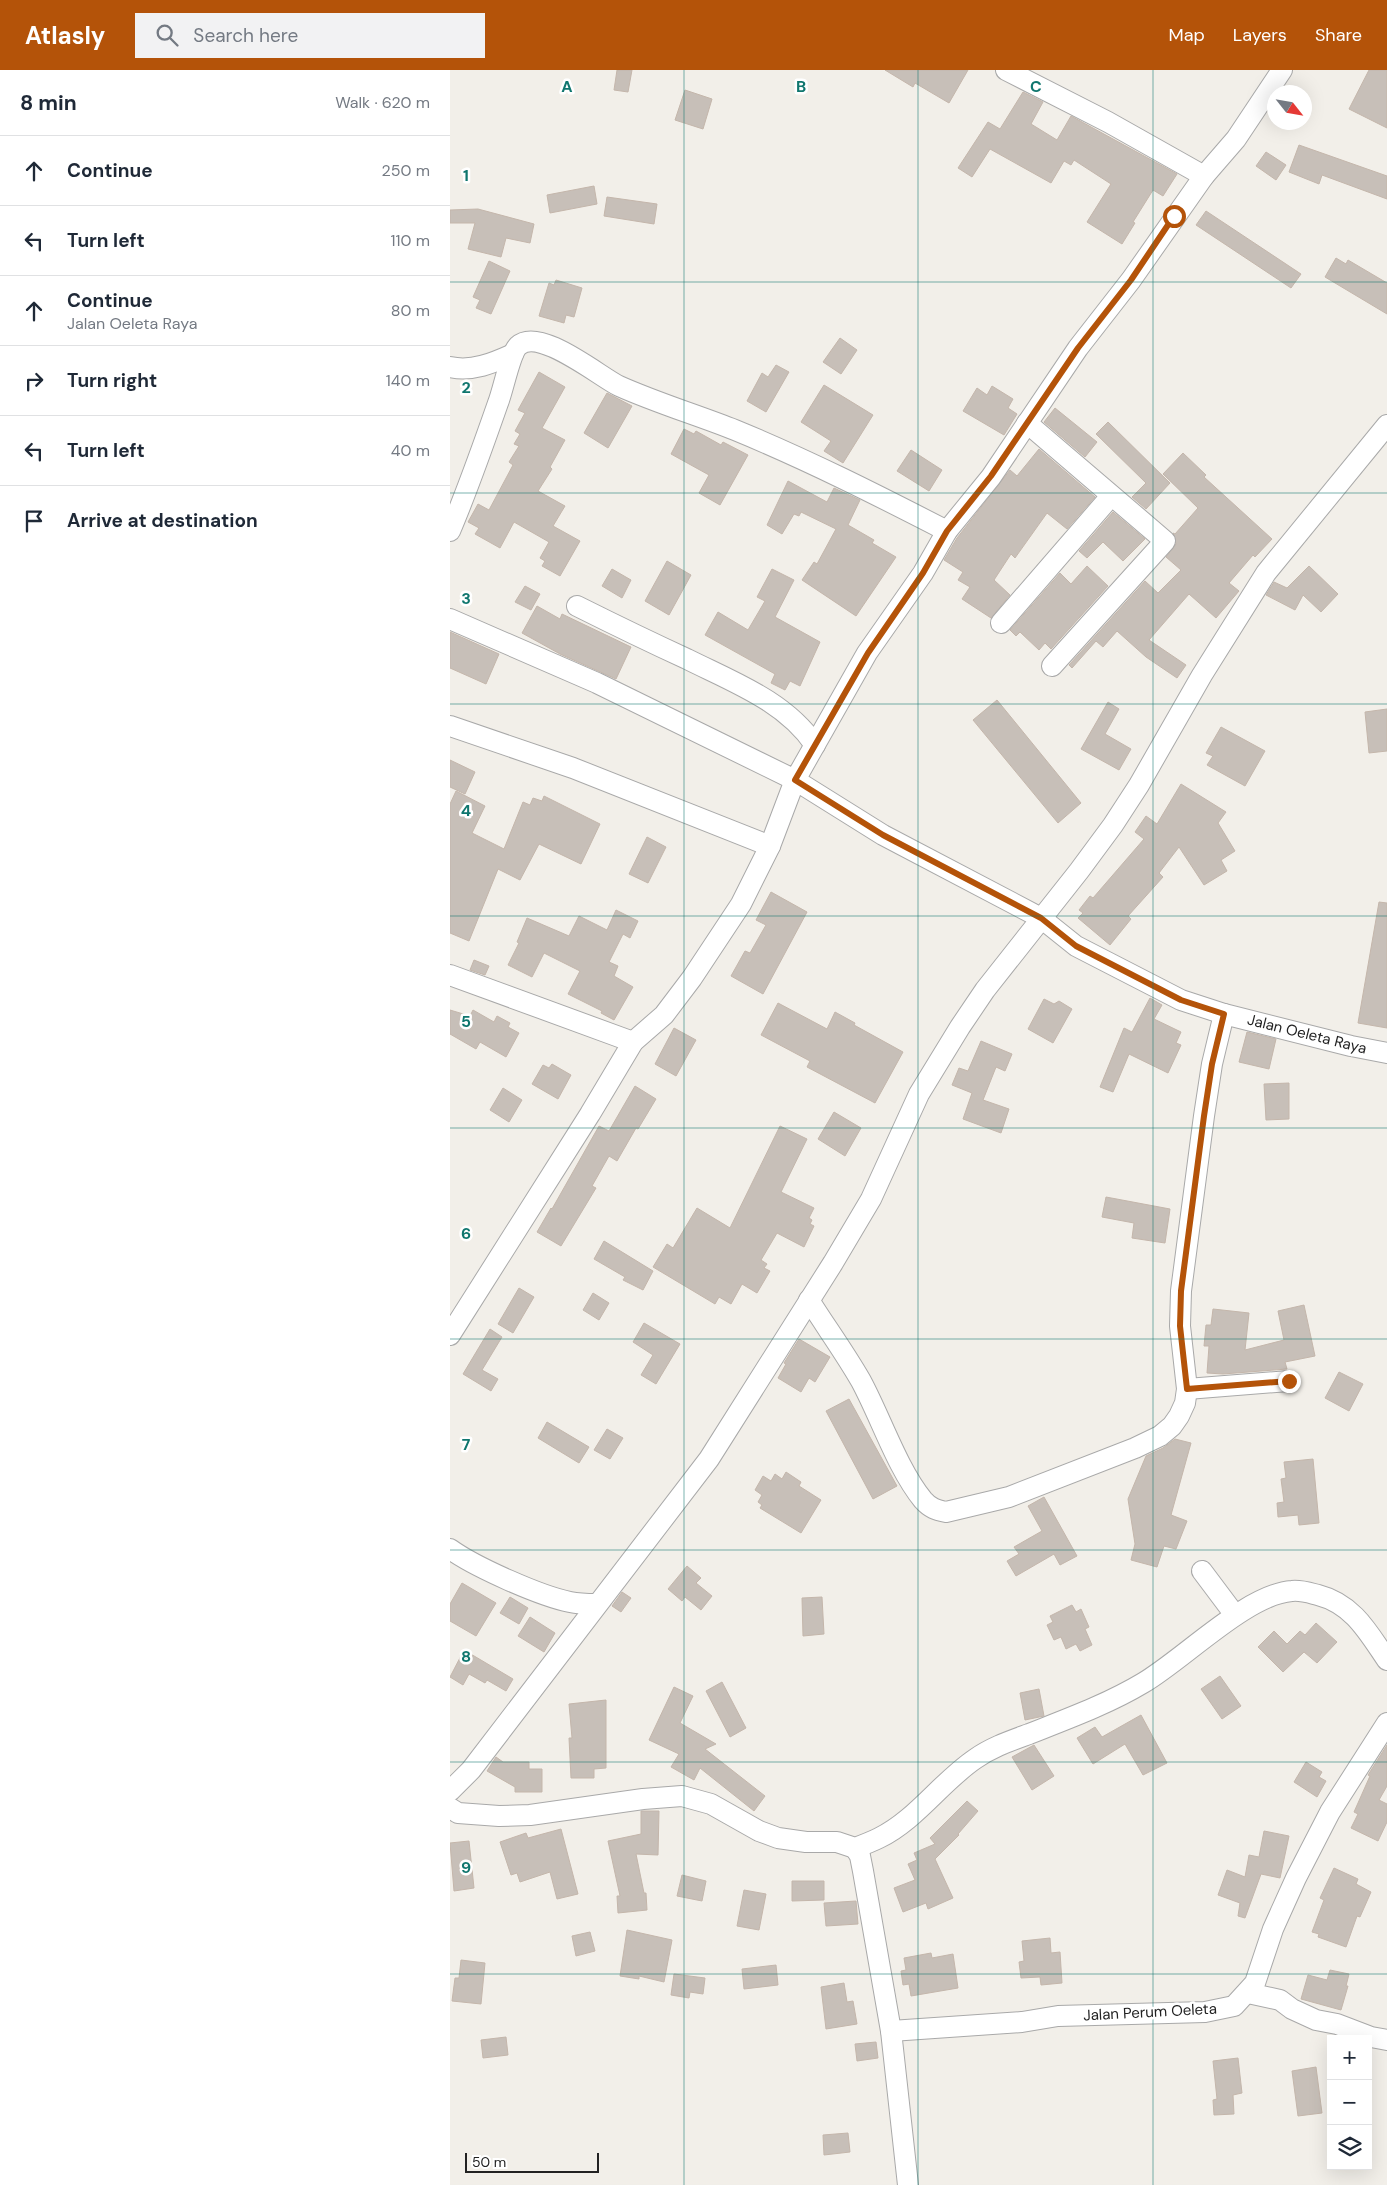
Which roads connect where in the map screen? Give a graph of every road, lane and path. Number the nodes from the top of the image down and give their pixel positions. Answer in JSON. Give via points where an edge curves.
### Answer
{"nodes":[{"id":1,"x":1006,"y":70,"type":"edge"},
{"id":2,"x":1282,"y":70,"type":"edge"},
{"id":3,"x":1204,"y":176,"type":"junction"},
{"id":4,"x":513,"y":354,"type":"junction"},
{"id":5,"x":450,"y":367,"type":"edge"},
{"id":6,"x":1027,"y":423,"type":"junction"},
{"id":7,"x":1387,"y":425,"type":"edge"},
{"id":8,"x":1111,"y":496,"type":"junction"},
{"id":9,"x":450,"y":531,"type":"edge"},
{"id":10,"x":947,"y":531,"type":"junction"},
{"id":11,"x":577,"y":606,"type":"dead end"},
{"id":12,"x":450,"y":619,"type":"edge"},
{"id":13,"x":1001,"y":623,"type":"dead end"},
{"id":14,"x":1052,"y":666,"type":"dead end"},
{"id":15,"x":450,"y":726,"type":"edge"},
{"id":16,"x":815,"y":745,"type":"junction"},
{"id":17,"x":795,"y":780,"type":"junction"},
{"id":18,"x":770,"y":846,"type":"junction"},
{"id":19,"x":1041,"y":918,"type":"junction"},
{"id":20,"x":450,"y":975,"type":"edge"},
{"id":21,"x":1224,"y":1014,"type":"junction"},
{"id":22,"x":633,"y":1042,"type":"junction"},
{"id":23,"x":1387,"y":1053,"type":"edge"},
{"id":24,"x":809,"y":1300,"type":"junction"},
{"id":25,"x":450,"y":1335,"type":"edge"},
{"id":26,"x":1289,"y":1381,"type":"dead end"},
{"id":27,"x":1187,"y":1389,"type":"junction"},
{"id":28,"x":450,"y":1549,"type":"edge"},
{"id":29,"x":1202,"y":1572,"type":"dead end"},
{"id":30,"x":597,"y":1604,"type":"junction"},
{"id":31,"x":1235,"y":1615,"type":"junction"},
{"id":32,"x":1387,"y":1660,"type":"edge"},
{"id":33,"x":1387,"y":1722,"type":"edge"},
{"id":34,"x":450,"y":1791,"type":"edge"},
{"id":35,"x":450,"y":1808,"type":"edge"},
{"id":36,"x":855,"y":1848,"type":"junction"},
{"id":37,"x":1248,"y":1993,"type":"junction"},
{"id":38,"x":891,"y":2030,"type":"junction"},
{"id":39,"x":1387,"y":2040,"type":"edge"},
{"id":40,"x":908,"y":2185,"type":"edge"}],
"edges":[{"from":1,"to":3,"type":"street"},
{"from":2,"to":3,"type":"street","via":[[1236,140]]},
{"from":3,"to":6,"type":"street"},
{"from":4,"to":5,"type":"street","via":[[474,368]]},
{"from":4,"to":9,"type":"street"},
{"from":4,"to":10,"type":"street","via":[[518,346],[527,342],[548,345],[617,385],[737,431],[846,479]]},
{"from":6,"to":8,"type":"street"},
{"from":6,"to":10,"type":"street","via":[[991,476]]},
{"from":7,"to":19,"type":"street","via":[[1266,573],[1139,785],[1079,871]]},
{"from":8,"to":13,"type":"street"},
{"from":8,"to":14,"type":"street","via":[[1165,541]]},
{"from":10,"to":16,"type":"street","via":[[923,573],[868,653]]},
{"from":11,"to":16,"type":"street","via":[[746,688],[773,704]]},
{"from":12,"to":17,"type":"street","name":"Jalan Oeleta Raya","via":[[597,683]]},
{"from":15,"to":18,"type":"street","via":[[573,768]]},
{"from":16,"to":17,"type":"street"},
{"from":17,"to":18,"type":"street"},
{"from":17,"to":19,"type":"street","name":"Jalan Oeleta Raya","via":[[883,835]]},
{"from":18,"to":22,"type":"street","via":[[741,904],[692,978],[664,1015]]},
{"from":19,"to":21,"type":"street","name":"Jalan Oeleta Raya","via":[[1076,946],[1156,989]]},
{"from":19,"to":24,"type":"street","via":[[985,990],[935,1066],[904,1124],[871,1200]]},
{"from":20,"to":22,"type":"street"},
{"from":21,"to":23,"type":"street","name":"Jalan Oeleta Raya"},
{"from":21,"to":27,"type":"street","via":[[1212,1064],[1181,1291],[1180,1326]]},
{"from":22,"to":25,"type":"street"},
{"from":24,"to":27,"type":"street","via":[[861,1381],[907,1475],[922,1498],[937,1510],[946,1512],[1009,1497],[1160,1436],[1172,1426],[1185,1404]]},
{"from":24,"to":30,"type":"street","via":[[709,1459]]},
{"from":26,"to":27,"type":"street"},
{"from":28,"to":30,"type":"street","via":[[535,1590],[570,1602]]},
{"from":29,"to":31,"type":"street"},
{"from":30,"to":34,"type":"street","via":[[471,1770]]},
{"from":31,"to":32,"type":"street","via":[[1277,1593],[1294,1590],[1329,1598],[1348,1608],[1364,1625]]},
{"from":31,"to":36,"type":"street","via":[[1174,1663],[1142,1683],[982,1754],[955,1773],[896,1827]]},
{"from":33,"to":37,"type":"street","name":"Jalan Perum Oeleta","via":[[1330,1812],[1296,1878],[1273,1929],[1255,1983]]},
{"from":35,"to":36,"type":"street","via":[[458,1813],[530,1815],[682,1796],[711,1804],[778,1838],[837,1842]]},
{"from":36,"to":38,"type":"street","via":[[864,1871]]},
{"from":37,"to":38,"type":"street","name":"Jalan Perum Oeleta","via":[[1234,2006],[1206,2012],[1058,2016],[1022,2022]]},
{"from":37,"to":39,"type":"street","via":[[1280,2000],[1316,2020]]},
{"from":38,"to":40,"type":"street"}]}
